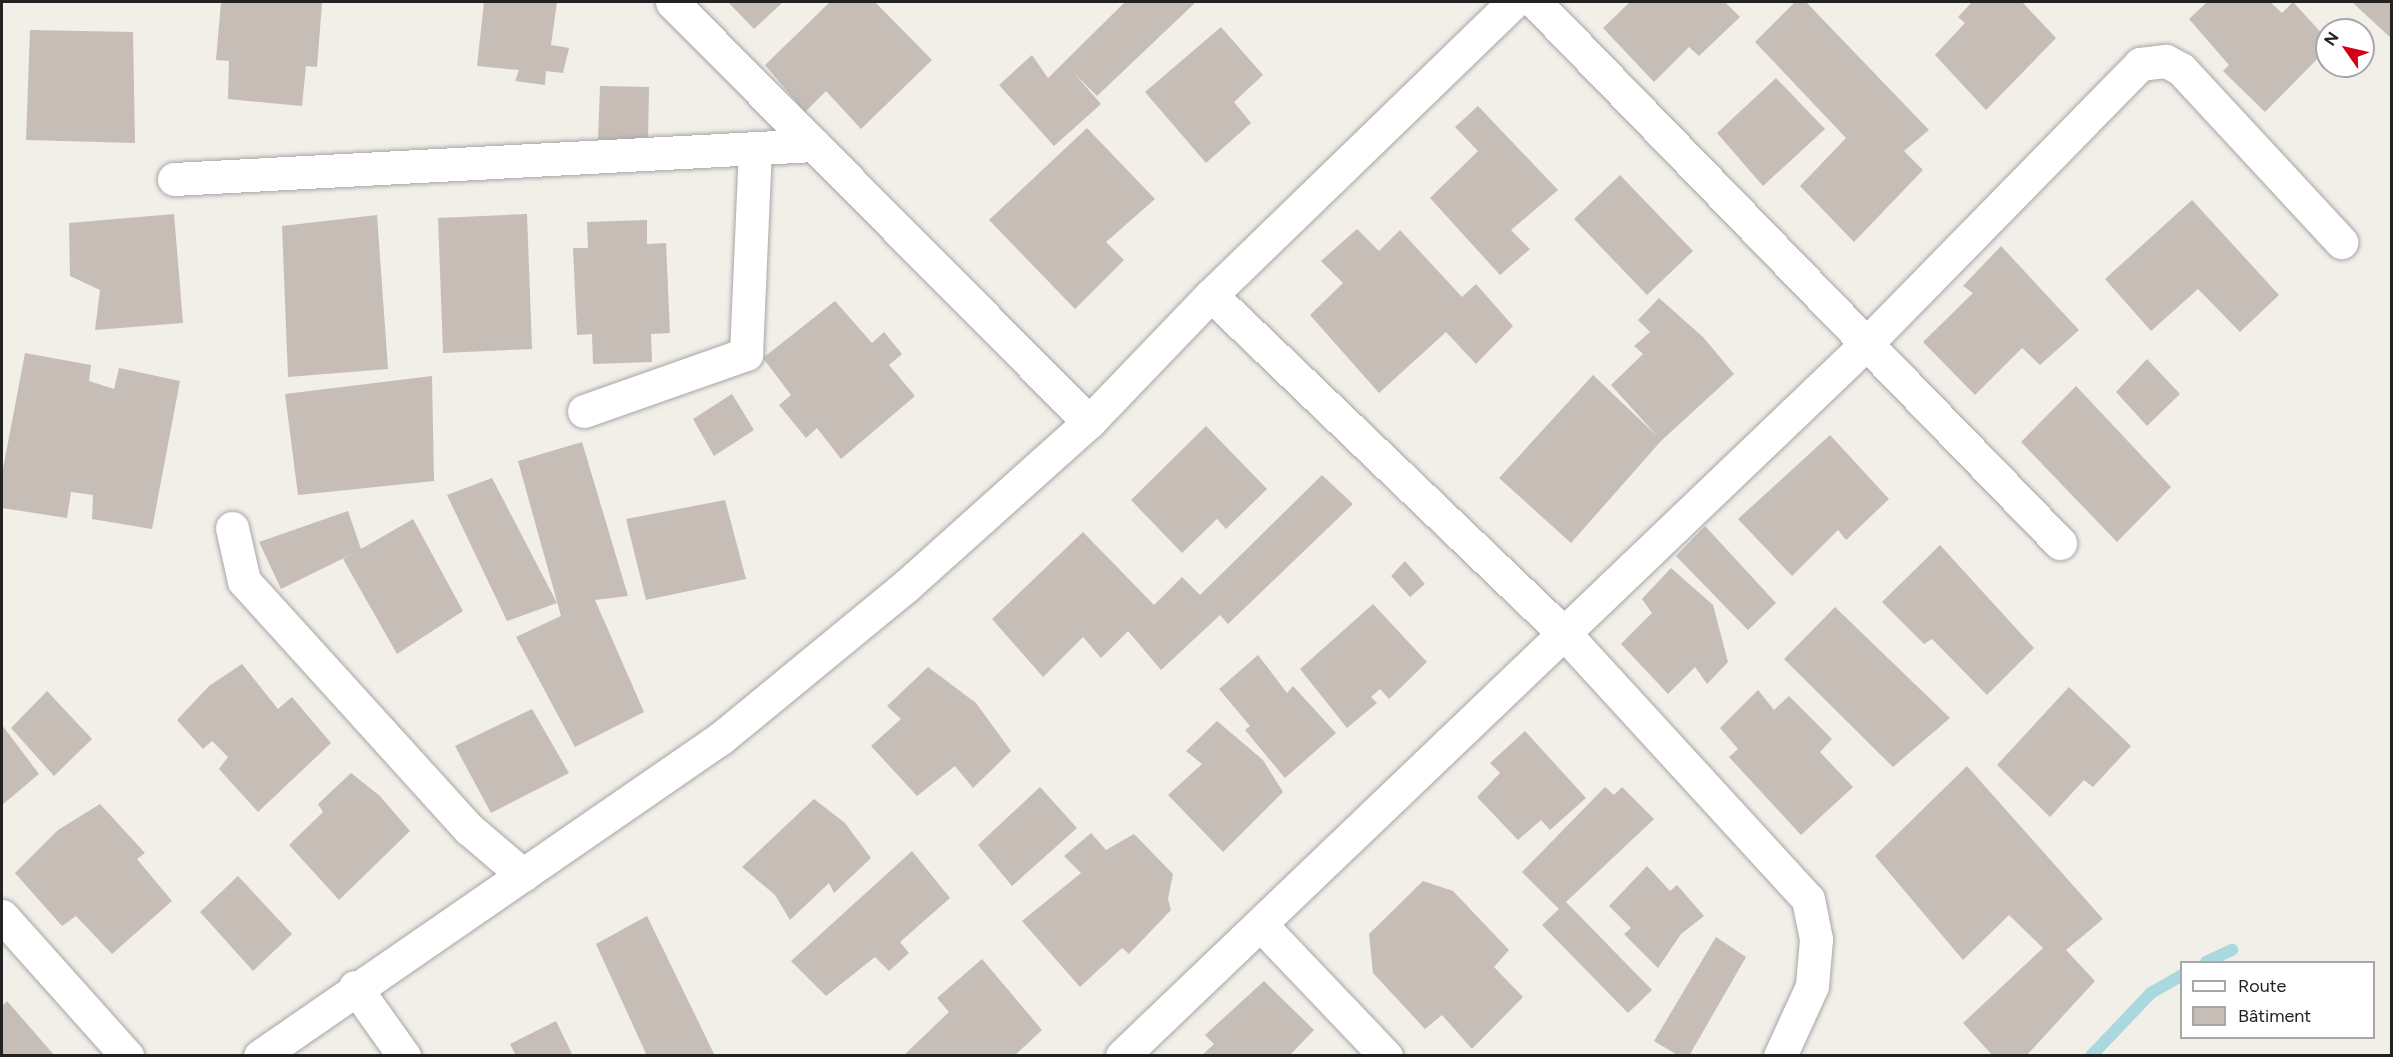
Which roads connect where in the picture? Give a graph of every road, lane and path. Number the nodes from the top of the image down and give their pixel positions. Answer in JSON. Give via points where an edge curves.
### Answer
{"nodes":[{"id":1,"x":672,"y":2,"type":"edge"},
{"id":2,"x":1513,"y":2,"type":"edge"},
{"id":3,"x":1535,"y":2,"type":"edge"},
{"id":4,"x":814,"y":145,"type":"junction"},
{"id":5,"x":755,"y":148,"type":"junction"},
{"id":6,"x":174,"y":179,"type":"dead end"},
{"id":7,"x":2341,"y":242,"type":"dead end"},
{"id":8,"x":1211,"y":295,"type":"junction"},
{"id":9,"x":1866,"y":344,"type":"junction"},
{"id":10,"x":584,"y":411,"type":"dead end"},
{"id":11,"x":1089,"y":422,"type":"junction"},
{"id":12,"x":232,"y":528,"type":"dead end"},
{"id":13,"x":2060,"y":543,"type":"dead end"},
{"id":14,"x":1564,"y":633,"type":"junction"},
{"id":15,"x":523,"y":875,"type":"junction"},
{"id":16,"x":2,"y":916,"type":"edge"},
{"id":17,"x":1262,"y":926,"type":"junction"},
{"id":18,"x":355,"y":987,"type":"junction"},
{"id":19,"x":127,"y":1056,"type":"edge"},
{"id":20,"x":260,"y":1056,"type":"edge"},
{"id":21,"x":404,"y":1056,"type":"edge"},
{"id":22,"x":1122,"y":1056,"type":"edge"},
{"id":23,"x":1386,"y":1056,"type":"edge"},
{"id":24,"x":1780,"y":1056,"type":"edge"}],
"edges":[{"from":1,"to":4,"type":"street"},
{"from":2,"to":8,"type":"street"},
{"from":3,"to":9,"type":"street"},
{"from":4,"to":5,"type":"street"},
{"from":4,"to":11,"type":"street"},
{"from":5,"to":6,"type":"street"},
{"from":5,"to":10,"type":"street","via":[[746,354]]},
{"from":7,"to":9,"type":"street","via":[[2181,69],[2150,59],[2140,64]]},
{"from":8,"to":11,"type":"street"},
{"from":8,"to":14,"type":"street"},
{"from":9,"to":13,"type":"street"},
{"from":9,"to":14,"type":"street"},
{"from":11,"to":15,"type":"street","via":[[906,586],[721,738]]},
{"from":12,"to":15,"type":"street","via":[[244,581],[469,829]]},
{"from":14,"to":17,"type":"street"},
{"from":14,"to":24,"type":"street","via":[[1808,899],[1816,939],[1812,986]]},
{"from":15,"to":18,"type":"street"},
{"from":16,"to":19,"type":"street"},
{"from":17,"to":22,"type":"street"},
{"from":17,"to":23,"type":"street"},
{"from":18,"to":20,"type":"street"},
{"from":18,"to":21,"type":"street"}]}
